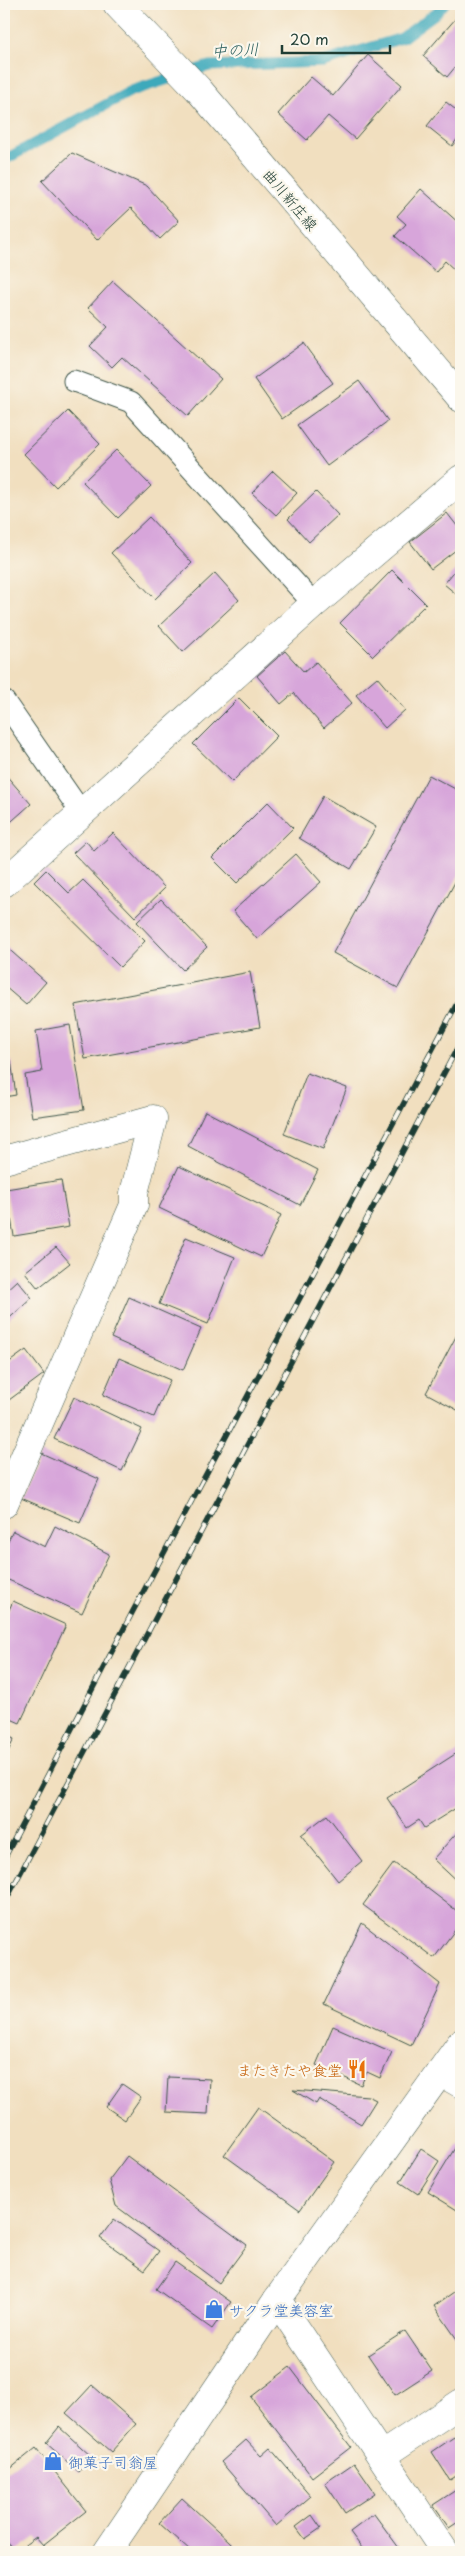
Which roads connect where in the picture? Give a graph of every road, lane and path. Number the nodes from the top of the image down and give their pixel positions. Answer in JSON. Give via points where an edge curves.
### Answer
{"nodes":[{"id":1,"x":117,"y":4,"type":"edge"},
{"id":2,"x":74,"y":381,"type":"dead end"},
{"id":3,"x":461,"y":398,"type":"edge"},
{"id":4,"x":461,"y":479,"type":"edge"},
{"id":5,"x":314,"y":604,"type":"junction"},
{"id":6,"x":4,"y":701,"type":"edge"},
{"id":7,"x":80,"y":812,"type":"junction"},
{"id":8,"x":4,"y":883,"type":"edge"},
{"id":9,"x":4,"y":1160,"type":"edge"},
{"id":10,"x":4,"y":1504,"type":"edge"},
{"id":11,"x":461,"y":2043,"type":"edge"},
{"id":12,"x":451,"y":2078,"type":"edge"},
{"id":13,"x":277,"y":2300,"type":"junction"},
{"id":14,"x":461,"y":2403,"type":"edge"},
{"id":15,"x":381,"y":2456,"type":"junction"},
{"id":16,"x":107,"y":2552,"type":"edge"},
{"id":17,"x":445,"y":2552,"type":"edge"}],
"edges":[{"from":1,"to":3,"type":"street","name":"曲川新庄線","via":[[198,90]]},
{"from":2,"to":5,"type":"lane","via":[[131,402]]},
{"from":4,"to":5,"type":"street"},
{"from":5,"to":7,"type":"street"},
{"from":6,"to":7,"type":"lane"},
{"from":7,"to":8,"type":"street"},
{"from":9,"to":10,"type":"street","via":[[153,1119],[134,1192],[134,1205]]},
{"from":11,"to":12,"type":"street"},
{"from":12,"to":13,"type":"street"},
{"from":13,"to":15,"type":"street"},
{"from":13,"to":16,"type":"street"},
{"from":14,"to":15,"type":"street"},
{"from":15,"to":17,"type":"street"}]}
